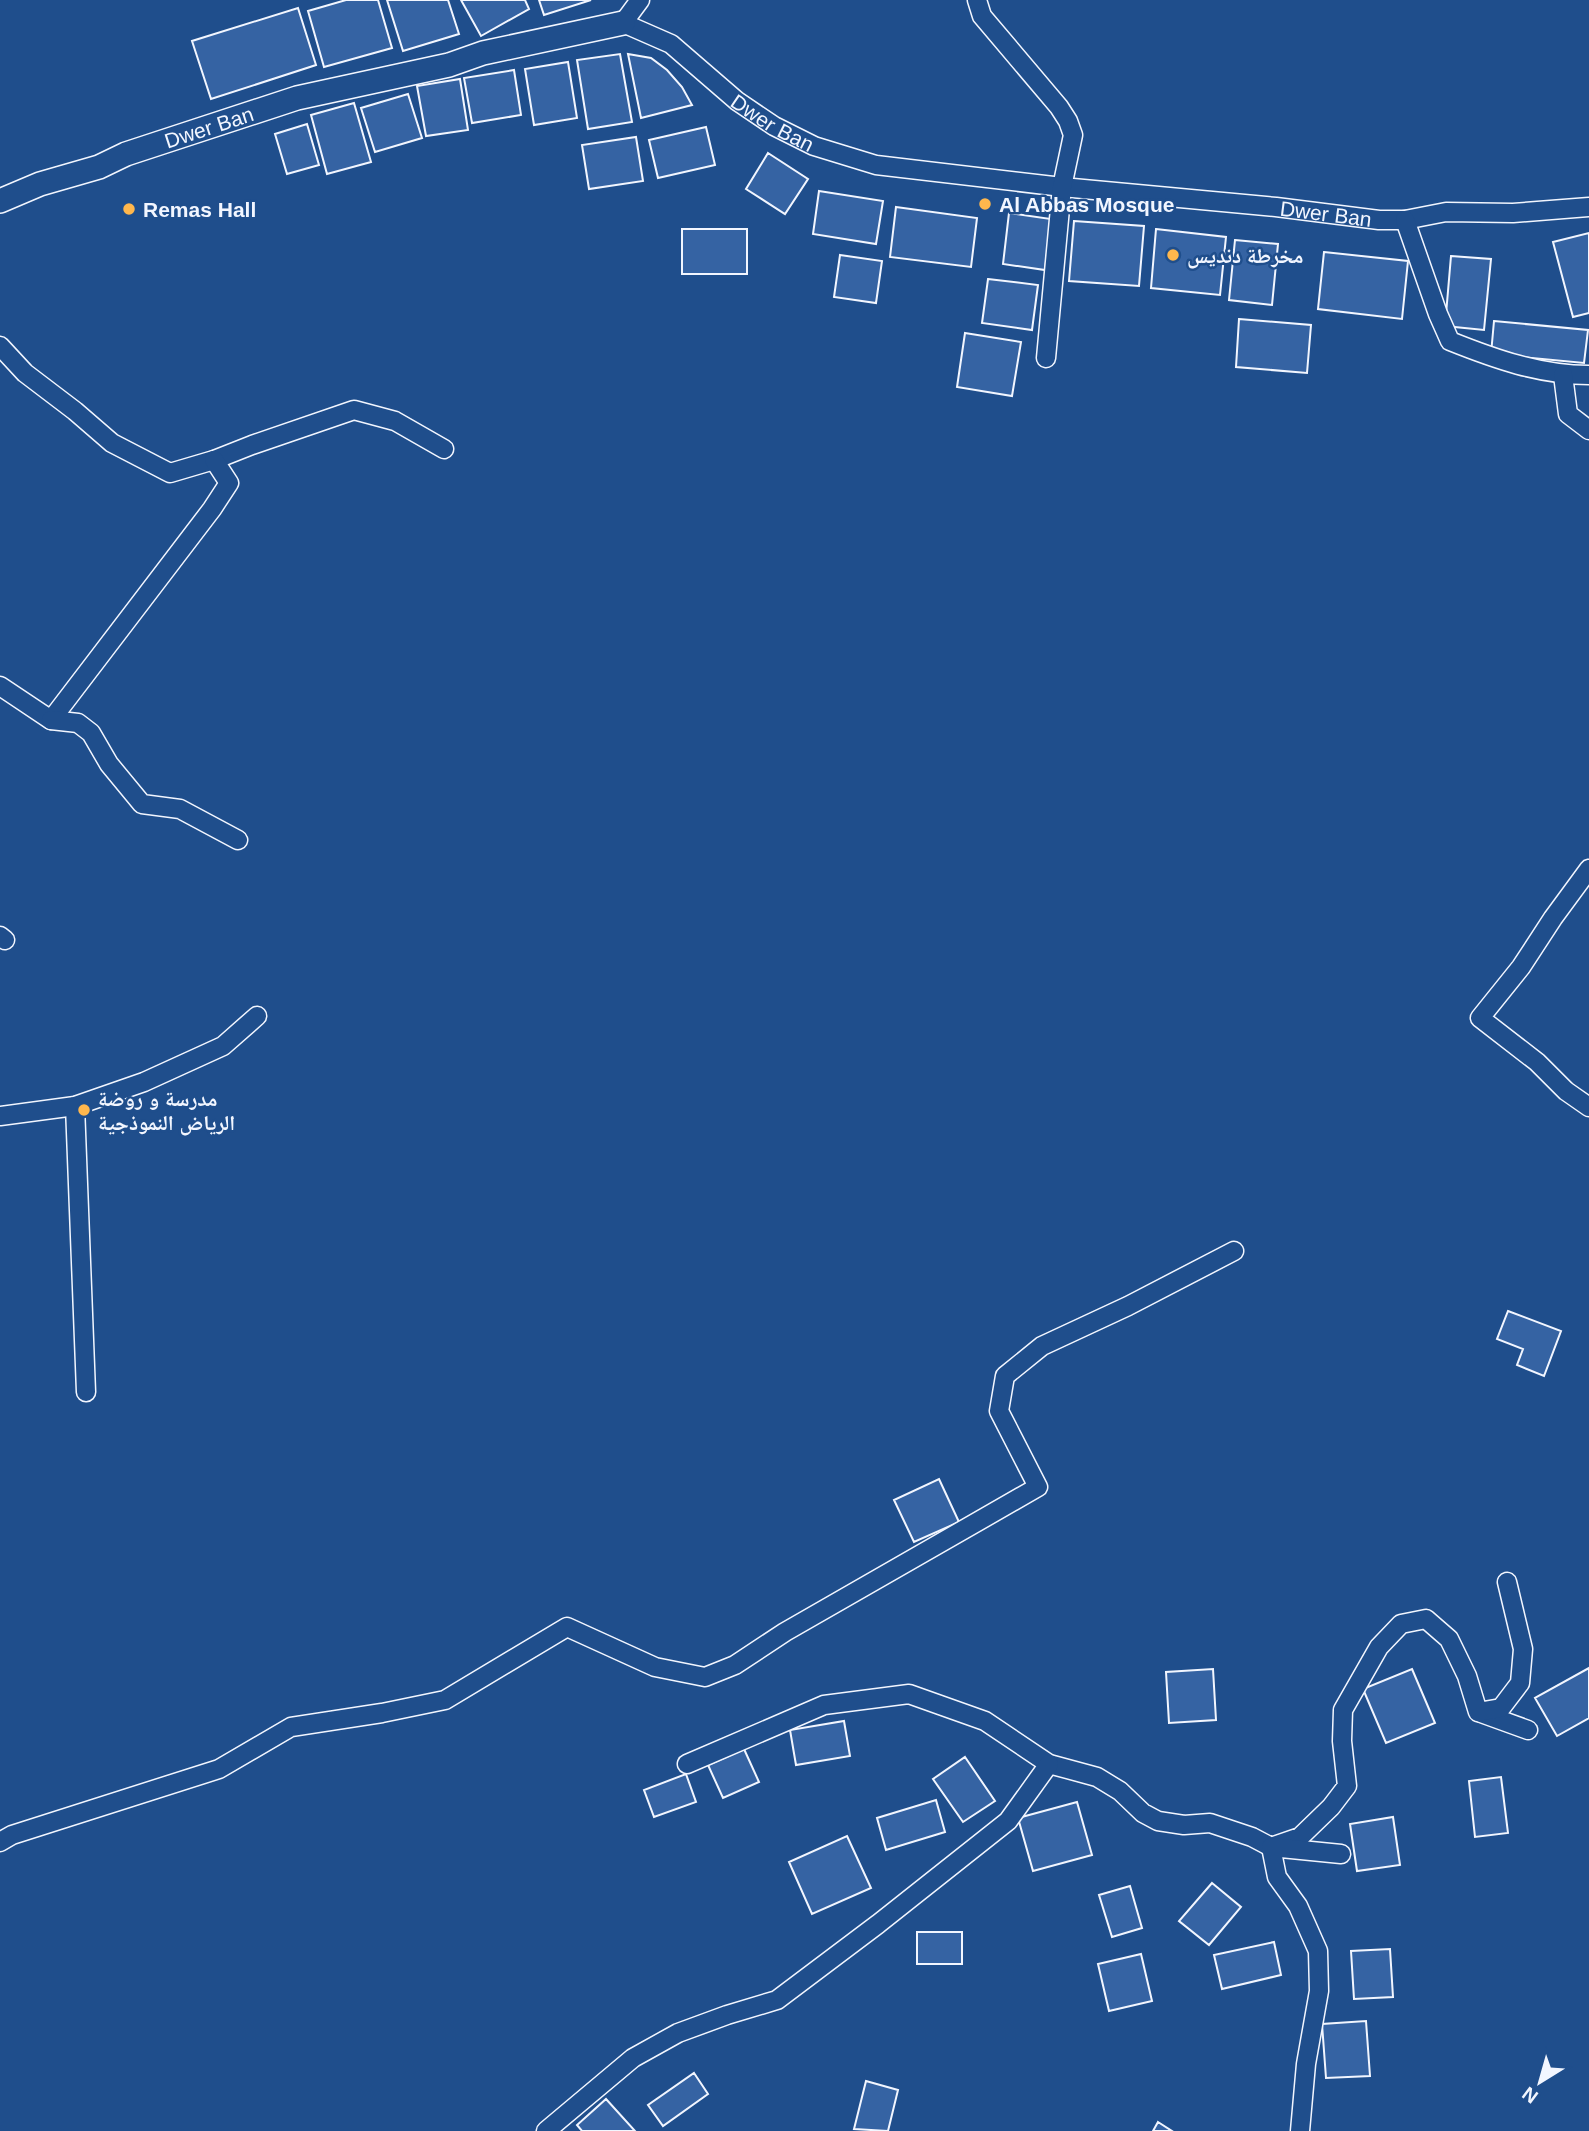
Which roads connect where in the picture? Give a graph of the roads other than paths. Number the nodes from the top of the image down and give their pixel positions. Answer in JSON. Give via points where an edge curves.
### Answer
{"nodes":[{"id":1,"x":640,"y":0,"type":"edge"},
{"id":2,"x":977,"y":0,"type":"edge"},
{"id":3,"x":623,"y":23,"type":"junction"},
{"id":4,"x":1062,"y":187,"type":"junction"},
{"id":5,"x":0,"y":201,"type":"edge"},
{"id":6,"x":1589,"y":207,"type":"edge"},
{"id":7,"x":1405,"y":220,"type":"junction"},
{"id":8,"x":0,"y":346,"type":"edge"},
{"id":9,"x":1046,"y":358,"type":"dead end"},
{"id":10,"x":1563,"y":375,"type":"junction"},
{"id":11,"x":1589,"y":375,"type":"edge"},
{"id":12,"x":1589,"y":430,"type":"edge"},
{"id":13,"x":444,"y":449,"type":"dead end"},
{"id":14,"x":214,"y":460,"type":"junction"},
{"id":15,"x":0,"y":686,"type":"edge"},
{"id":16,"x":51,"y":720,"type":"junction"},
{"id":17,"x":238,"y":840,"type":"dead end"},
{"id":18,"x":1589,"y":869,"type":"edge"},
{"id":19,"x":257,"y":1016,"type":"dead end"},
{"id":20,"x":75,"y":1106,"type":"junction"},
{"id":21,"x":1589,"y":1107,"type":"edge"},
{"id":22,"x":0,"y":1116,"type":"edge"},
{"id":23,"x":1234,"y":1251,"type":"dead end"},
{"id":24,"x":86,"y":1392,"type":"dead end"},
{"id":25,"x":1507,"y":1582,"type":"dead end"},
{"id":26,"x":1478,"y":1712,"type":"junction"},
{"id":27,"x":1528,"y":1730,"type":"dead end"},
{"id":28,"x":687,"y":1764,"type":"dead end"},
{"id":29,"x":1049,"y":1764,"type":"junction"},
{"id":30,"x":0,"y":1842,"type":"edge"},
{"id":31,"x":1271,"y":1847,"type":"junction"},
{"id":32,"x":1341,"y":1854,"type":"dead end"},
{"id":33,"x":546,"y":2131,"type":"edge"},
{"id":34,"x":1300,"y":2131,"type":"edge"}],
"edges":[{"from":1,"to":3,"type":"street"},
{"from":2,"to":4,"type":"street","via":[[985,20],[1068,121],[1073,135]]},
{"from":3,"to":4,"type":"street","name":"Dwer Ban","via":[[671,44],[755,115],[814,146],[876,165]]},
{"from":3,"to":5,"type":"street","name":"Dwer Ban","via":[[298,98]]},
{"from":4,"to":7,"type":"street","name":"Dwer Ban"},
{"from":4,"to":9,"type":"street"},
{"from":6,"to":7,"type":"street","name":"Dwer Ban","via":[[1446,212]]},
{"from":7,"to":10,"type":"street","via":[[1450,341],[1501,361]]},
{"from":8,"to":14,"type":"street","via":[[25,373],[112,443],[170,473]]},
{"from":10,"to":11,"type":"street"},
{"from":10,"to":12,"type":"street","via":[[1568,414]]},
{"from":13,"to":14,"type":"street","via":[[395,421],[354,410]]},
{"from":14,"to":16,"type":"street","via":[[229,483]]},
{"from":15,"to":16,"type":"street"},
{"from":16,"to":17,"type":"street","via":[[78,723],[91,733],[108,764],[142,804],[180,809]]},
{"from":18,"to":21,"type":"street","via":[[1480,1018]]},
{"from":19,"to":20,"type":"street","via":[[223,1046],[144,1082]]},
{"from":20,"to":22,"type":"street"},
{"from":20,"to":24,"type":"street"},
{"from":23,"to":30,"type":"street","via":[[1042,1346],[1004,1376],[999,1411],[1038,1488],[735,1665],[705,1677],[655,1667],[567,1627],[445,1700],[291,1727],[219,1769]]},
{"from":25,"to":26,"type":"street","via":[[1524,1649],[1520,1683],[1501,1709]]},
{"from":26,"to":27,"type":"street"},
{"from":26,"to":31,"type":"street","via":[[1467,1676],[1448,1639],[1426,1619],[1401,1624],[1379,1647],[1343,1710],[1347,1786],[1300,1836]]},
{"from":28,"to":29,"type":"street","via":[[824,1705],[909,1694],[985,1721]]},
{"from":29,"to":31,"type":"street","via":[[1097,1777],[1158,1821],[1210,1823]]},
{"from":29,"to":33,"type":"street","via":[[1008,1821],[788,1992],[777,2000],[678,2033],[633,2058]]},
{"from":31,"to":32,"type":"street"},
{"from":31,"to":34,"type":"street","via":[[1277,1877],[1298,1906],[1318,1951],[1319,1991]]}]}
